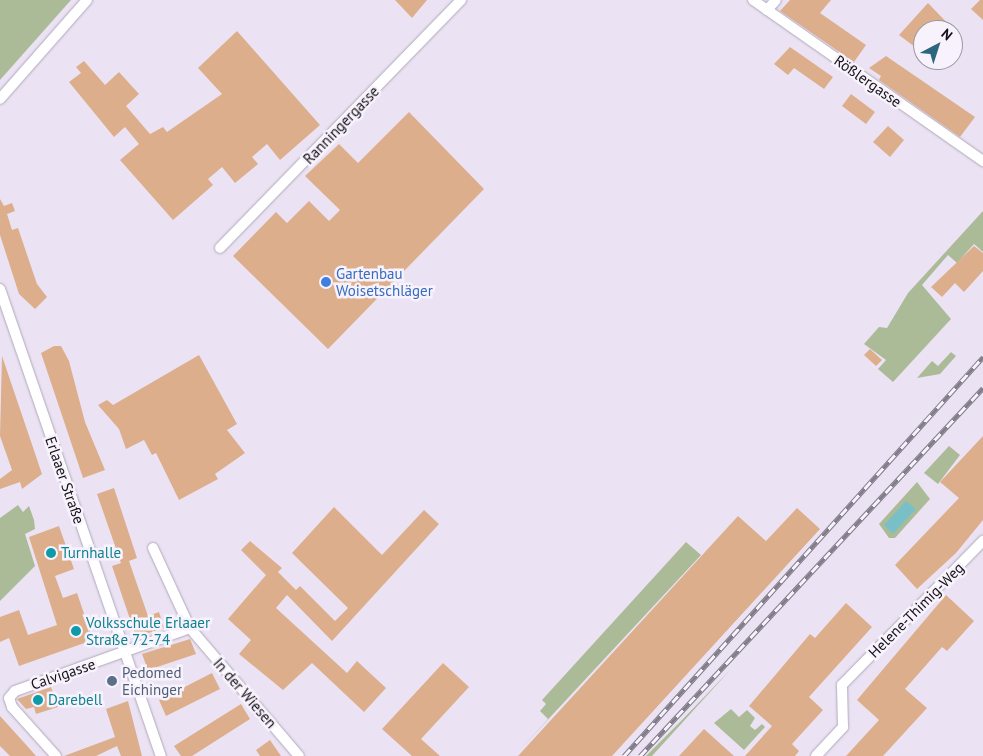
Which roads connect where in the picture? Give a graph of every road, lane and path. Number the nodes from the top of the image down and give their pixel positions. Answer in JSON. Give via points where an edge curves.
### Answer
{"nodes":[{"id":1,"x":87,"y":0,"type":"edge"},
{"id":2,"x":461,"y":0,"type":"edge"},
{"id":3,"x":753,"y":0,"type":"edge"},
{"id":4,"x":776,"y":0,"type":"edge"},
{"id":5,"x":767,"y":10,"type":"junction"},
{"id":6,"x":0,"y":99,"type":"edge"},
{"id":7,"x":983,"y":161,"type":"edge"},
{"id":8,"x":220,"y":248,"type":"dead end"},
{"id":9,"x":0,"y":289,"type":"edge"},
{"id":10,"x":983,"y":541,"type":"edge"},
{"id":11,"x":153,"y":548,"type":"dead end"},
{"id":12,"x":190,"y":628,"type":"junction"},
{"id":13,"x":124,"y":652,"type":"junction"},
{"id":14,"x":56,"y":756,"type":"edge"},
{"id":15,"x":161,"y":756,"type":"edge"},
{"id":16,"x":299,"y":756,"type":"edge"},
{"id":17,"x":816,"y":756,"type":"edge"}],
"edges":[{"from":1,"to":6,"type":"street"},
{"from":2,"to":8,"type":"street","name":"Ranningergasse"},
{"from":3,"to":5,"type":"street","name":"Rößlergasse"},
{"from":4,"to":5,"type":"street"},
{"from":5,"to":7,"type":"street","name":"Rößlergasse"},
{"from":9,"to":13,"type":"street","name":"Erlaaer Straße"},
{"from":10,"to":17,"type":"street","name":"Helene-Thimig-Weg","via":[[842,685],[843,727]]},
{"from":11,"to":12,"type":"street","name":"In der Wiesen"},
{"from":12,"to":13,"type":"street","name":"Calvigasse"},
{"from":12,"to":16,"type":"street","name":"In der Wiesen"},
{"from":13,"to":14,"type":"street","name":"Calvigasse","via":[[15,691],[9,698],[12,707]]},
{"from":13,"to":15,"type":"street","name":"Erlaaer Straße"}]}
